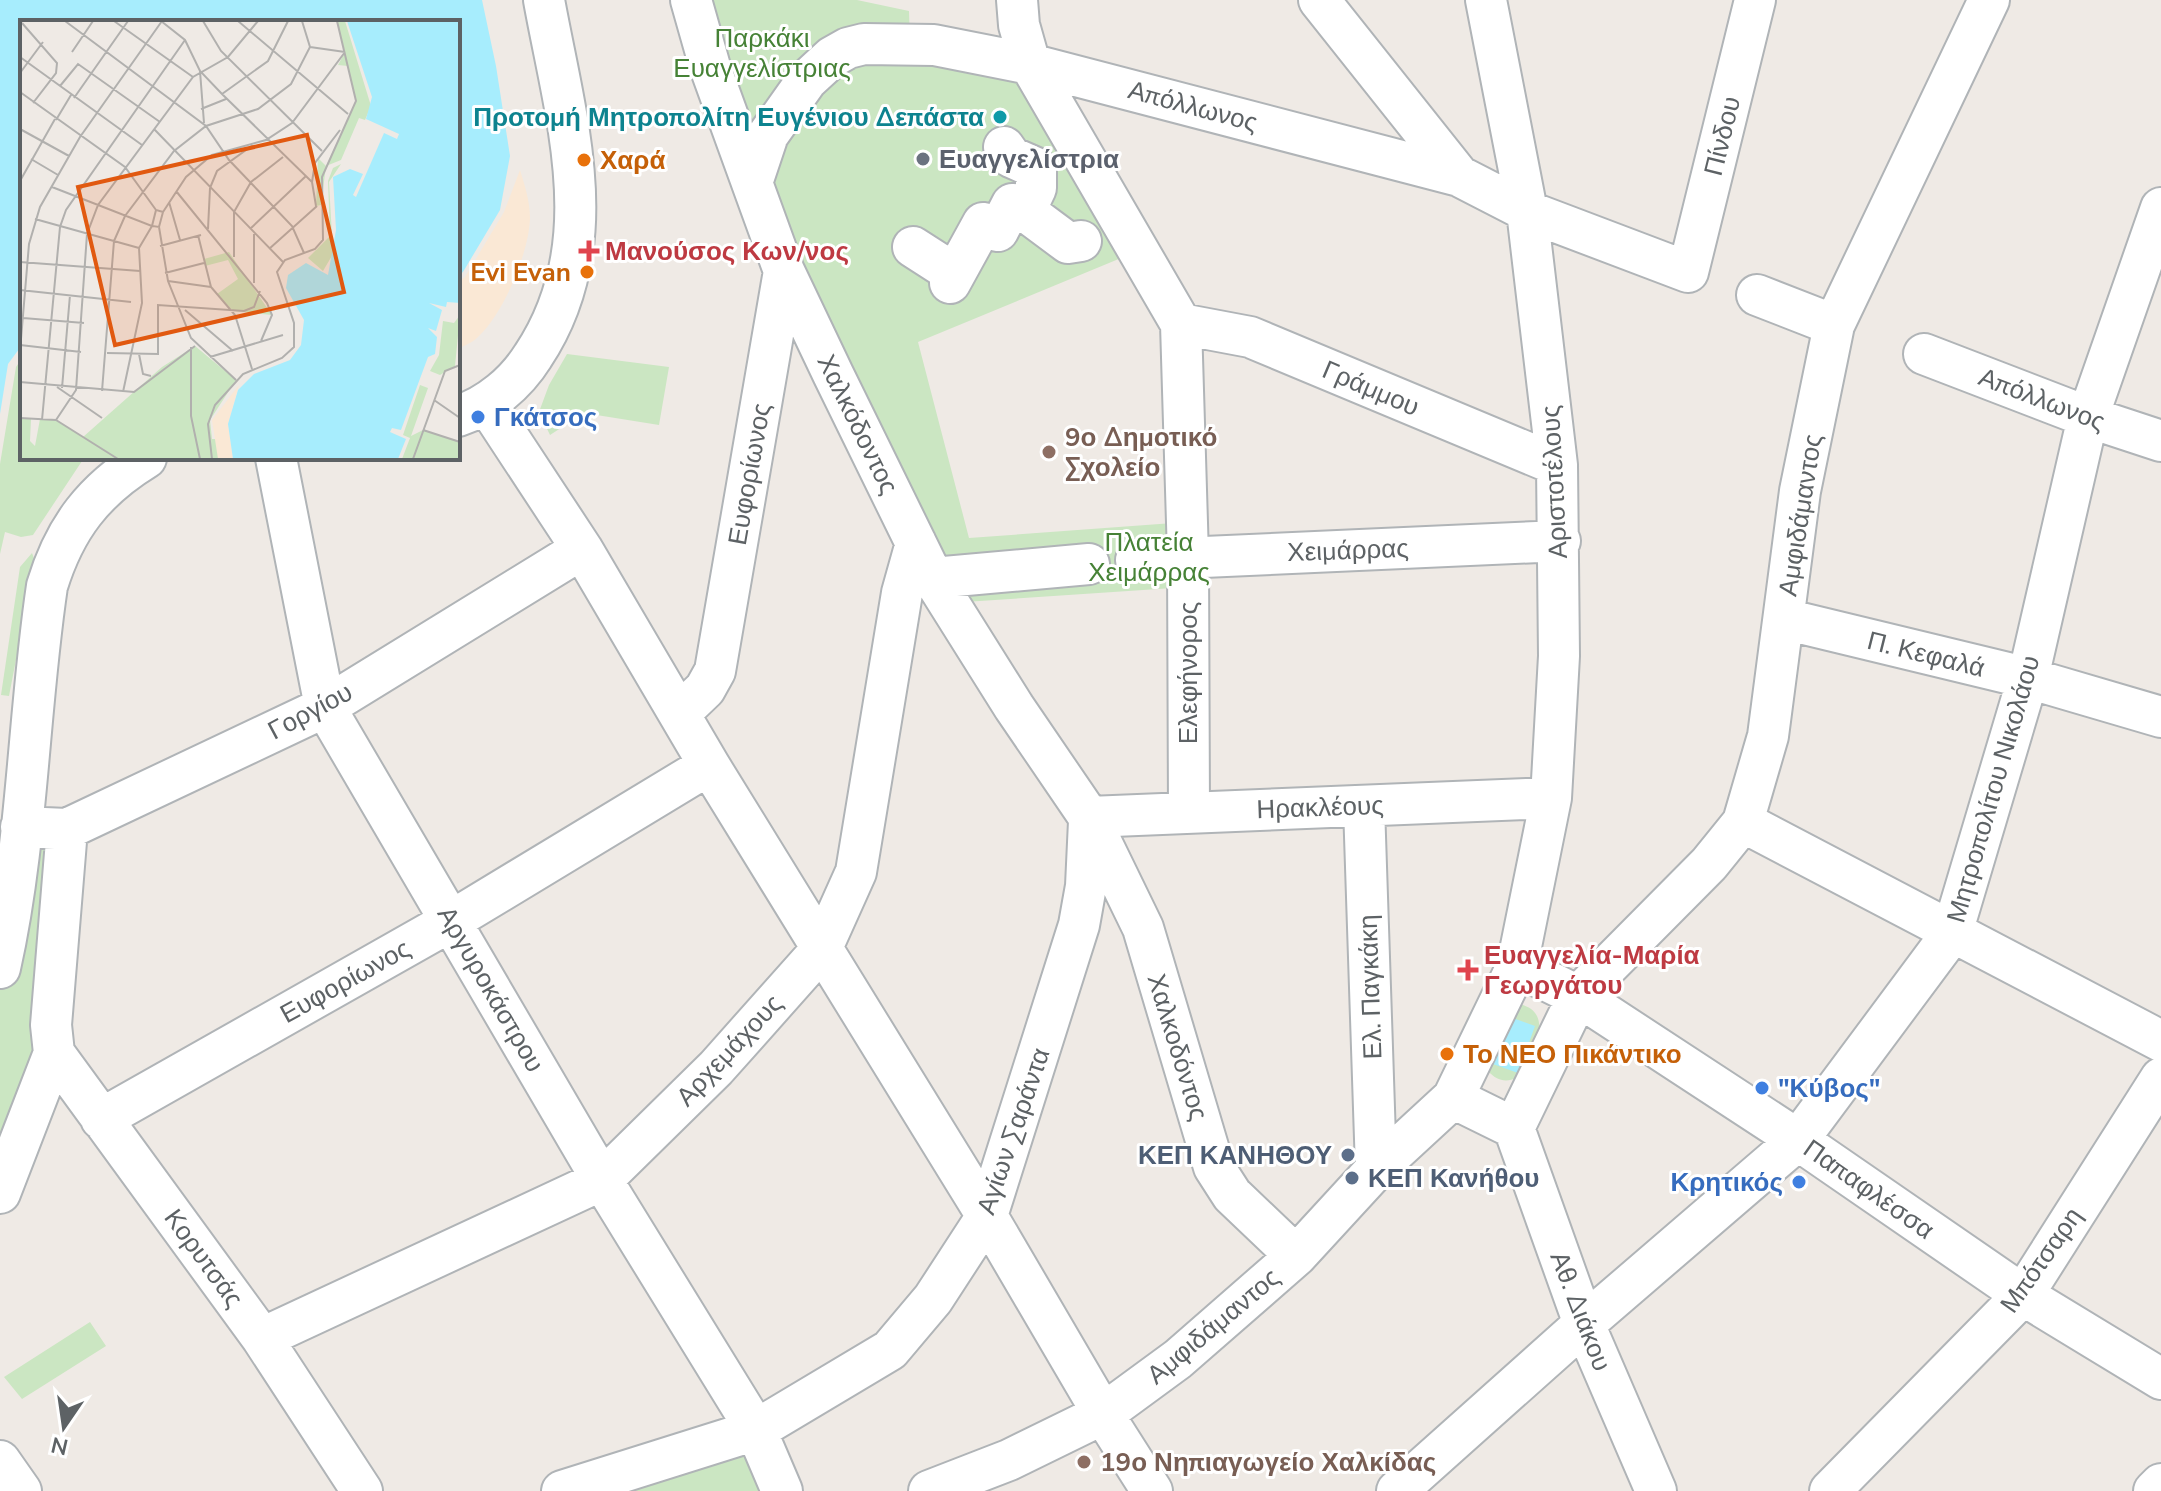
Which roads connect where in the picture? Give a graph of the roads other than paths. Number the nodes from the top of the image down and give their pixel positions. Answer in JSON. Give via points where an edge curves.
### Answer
{"nodes":[{"id":1,"x":544,"y":0,"type":"edge"},
{"id":2,"x":691,"y":0,"type":"edge"},
{"id":3,"x":1017,"y":0,"type":"edge"},
{"id":4,"x":1319,"y":0,"type":"edge"},
{"id":5,"x":1486,"y":0,"type":"edge"},
{"id":6,"x":1755,"y":0,"type":"edge"},
{"id":7,"x":1989,"y":0,"type":"edge"},
{"id":8,"x":1030,"y":64,"type":"junction"},
{"id":9,"x":1026,"y":122,"type":"junction"},
{"id":10,"x":1459,"y":176,"type":"junction"},
{"id":11,"x":752,"y":183,"type":"junction"},
{"id":12,"x":2161,"y":208,"type":"edge"},
{"id":13,"x":1025,"y":211,"type":"junction"},
{"id":14,"x":1527,"y":211,"type":"junction"},
{"id":15,"x":1098,"y":230,"type":"junction"},
{"id":16,"x":913,"y":247,"type":"dead end"},
{"id":17,"x":784,"y":271,"type":"junction"},
{"id":18,"x":1688,"y":272,"type":"joint"},
{"id":19,"x":1757,"y":295,"type":"dead end"},
{"id":20,"x":1181,"y":324,"type":"junction"},
{"id":21,"x":1834,"y":325,"type":"junction"},
{"id":22,"x":1924,"y":354,"type":"dead end"},
{"id":23,"x":472,"y":409,"type":"edge"},
{"id":24,"x":2088,"y":417,"type":"junction"},
{"id":25,"x":2161,"y":441,"type":"edge"},
{"id":26,"x":143,"y":460,"type":"edge"},
{"id":27,"x":276,"y":460,"type":"edge"},
{"id":28,"x":1557,"y":465,"type":"junction"},
{"id":29,"x":1560,"y":541,"type":"junction"},
{"id":30,"x":916,"y":543,"type":"junction"},
{"id":31,"x":582,"y":549,"type":"junction"},
{"id":32,"x":1188,"y":556,"type":"junction"},
{"id":33,"x":933,"y":578,"type":"junction"},
{"id":34,"x":1784,"y":619,"type":"junction"},
{"id":35,"x":2028,"y":678,"type":"junction"},
{"id":36,"x":325,"y":707,"type":"junction"},
{"id":37,"x":680,"y":713,"type":"junction"},
{"id":38,"x":2161,"y":717,"type":"edge"},
{"id":39,"x":709,"y":765,"type":"junction"},
{"id":40,"x":1551,"y":798,"type":"junction"},
{"id":41,"x":1364,"y":806,"type":"junction"},
{"id":42,"x":1189,"y":813,"type":"junction"},
{"id":43,"x":1089,"y":817,"type":"junction"},
{"id":44,"x":1743,"y":822,"type":"junction"},
{"id":45,"x":21,"y":827,"type":"junction"},
{"id":46,"x":67,"y":829,"type":"junction"},
{"id":47,"x":451,"y":921,"type":"junction"},
{"id":48,"x":1952,"y":933,"type":"junction"},
{"id":49,"x":821,"y":950,"type":"junction"},
{"id":50,"x":1517,"y":966,"type":"junction"},
{"id":51,"x":0,"y":968,"type":"edge"},
{"id":52,"x":1578,"y":996,"type":"junction"},
{"id":53,"x":52,"y":1039,"type":"junction"},
{"id":54,"x":2161,"y":1041,"type":"edge"},
{"id":55,"x":2161,"y":1078,"type":"edge"},
{"id":56,"x":1453,"y":1098,"type":"junction"},
{"id":57,"x":101,"y":1119,"type":"junction"},
{"id":58,"x":1514,"y":1128,"type":"junction"},
{"id":59,"x":1798,"y":1140,"type":"junction"},
{"id":60,"x":1376,"y":1169,"type":"junction"},
{"id":61,"x":602,"y":1180,"type":"junction"},
{"id":62,"x":0,"y":1193,"type":"edge"},
{"id":63,"x":987,"y":1216,"type":"junction"},
{"id":64,"x":1296,"y":1256,"type":"junction"},
{"id":65,"x":2023,"y":1295,"type":"junction"},
{"id":66,"x":1584,"y":1324,"type":"junction"},
{"id":67,"x":262,"y":1338,"type":"junction"},
{"id":68,"x":2161,"y":1379,"type":"edge"},
{"id":69,"x":1103,"y":1414,"type":"junction"},
{"id":70,"x":756,"y":1430,"type":"junction"},
{"id":71,"x":0,"y":1461,"type":"edge"},
{"id":72,"x":2161,"y":1484,"type":"edge"},
{"id":73,"x":21,"y":1491,"type":"edge"},
{"id":74,"x":362,"y":1491,"type":"edge"},
{"id":75,"x":562,"y":1491,"type":"edge"},
{"id":76,"x":782,"y":1491,"type":"edge"},
{"id":77,"x":929,"y":1491,"type":"edge"},
{"id":78,"x":1152,"y":1491,"type":"edge"},
{"id":79,"x":1397,"y":1491,"type":"edge"},
{"id":80,"x":1656,"y":1491,"type":"edge"},
{"id":81,"x":1830,"y":1491,"type":"edge"},
{"id":82,"x":2154,"y":1491,"type":"edge"}],
"edges":[{"from":1,"to":23,"type":"street","via":[[570,142],[575,247],[543,342],[512,383]]},
{"from":2,"to":11,"type":"street","name":"Χαλκόδοντος"},
{"from":3,"to":8,"type":"street","name":"Ελεφήνορος"},
{"from":4,"to":10,"type":"street"},
{"from":5,"to":14,"type":"street","name":"Αριστοτέλους"},
{"from":6,"to":18,"type":"street","name":"Πίνδου"},
{"from":7,"to":21,"type":"street","name":"Αμφιδάμαντος"},
{"from":8,"to":9,"type":"street","name":"Ελεφήνορος"},
{"from":8,"to":10,"type":"street","name":"Απόλλωνος"},
{"from":8,"to":11,"type":"street","name":"Απόλλωνος","via":[[934,45],[881,42],[848,48],[807,80],[788,105],[768,135]]},
{"from":9,"to":13,"type":"street","via":[[1011,157],[1036,168],[1036,188]]},
{"from":9,"to":15,"type":"street","name":"Ελεφήνορος"},
{"from":10,"to":14,"type":"street","name":"Απόλλωνος"},
{"from":11,"to":17,"type":"street","name":"Χαλκόδοντος"},
{"from":12,"to":24,"type":"street","name":"Μητροπολίτου Νικολάου"},
{"from":13,"to":15,"type":"street","via":[[1068,243]]},
{"from":13,"to":16,"type":"street","via":[[1012,204],[998,231],[983,223],[953,279]]},
{"from":14,"to":18,"type":"street","name":"Απόλλωνος"},
{"from":14,"to":28,"type":"street","name":"Αριστοτέλους"},
{"from":15,"to":20,"type":"street","name":"Ελεφήνορος"},
{"from":17,"to":30,"type":"street","name":"Χαλκόδοντος"},
{"from":17,"to":37,"type":"street","name":"Ευφορίωνος","via":[[715,671]]},
{"from":19,"to":21,"type":"street"},
{"from":20,"to":28,"type":"street","name":"Γράμμου","via":[[1250,337]]},
{"from":20,"to":32,"type":"street","name":"Ελεφήνορος"},
{"from":21,"to":34,"type":"street","name":"Αμφιδάμαντος","via":[[1800,491]]},
{"from":22,"to":24,"type":"street","name":"Απόλλωνος"},
{"from":23,"to":31,"type":"street"},
{"from":24,"to":25,"type":"street","name":"Απόλλωνος"},
{"from":24,"to":35,"type":"street","name":"Μητροπολίτου Νικολάου"},
{"from":26,"to":45,"type":"street","via":[[98,494],[67,534],[55,560],[43,614]]},
{"from":27,"to":36,"type":"street","name":"Αργυροκάστρου"},
{"from":28,"to":29,"type":"street","name":"Αριστοτέλους"},
{"from":29,"to":32,"type":"street","name":"Χειμάρρας"},
{"from":29,"to":40,"type":"street","name":"Αριστοτέλους"},
{"from":30,"to":33,"type":"street","name":"Χαλκόδοντος"},
{"from":30,"to":49,"type":"street","name":"Αρχεμάχους","via":[[902,593],[856,872]]},
{"from":31,"to":36,"type":"street","name":"Γοργίου"},
{"from":31,"to":37,"type":"street"},
{"from":32,"to":33,"type":"street","name":"Χειμάρρας","via":[[1136,560],[1136,572],[1091,576],[1089,564]]},
{"from":32,"to":42,"type":"street","name":"Ελεφήνορος"},
{"from":33,"to":43,"type":"street","name":"Χαλκόδοντος"},
{"from":34,"to":35,"type":"street","name":"Π. Κεφαλά"},
{"from":34,"to":44,"type":"street","name":"Αμφιδάμαντος","via":[[1768,736]]},
{"from":35,"to":38,"type":"street","name":"Π. Κεφαλά"},
{"from":35,"to":48,"type":"street","name":"Μητροπολίτου Νικολάου"},
{"from":36,"to":46,"type":"street","name":"Γοργίου"},
{"from":36,"to":47,"type":"street","name":"Αργυροκάστρου"},
{"from":37,"to":39,"type":"street"},
{"from":39,"to":47,"type":"street","name":"Ευφορίωνος"},
{"from":39,"to":49,"type":"street"},
{"from":40,"to":41,"type":"street","name":"Ηρακλέους"},
{"from":40,"to":50,"type":"street","name":"Αριστοτέλους"},
{"from":41,"to":42,"type":"street","name":"Ηρακλέους"},
{"from":41,"to":60,"type":"street","name":"Ελ. Παγκάκη"},
{"from":42,"to":43,"type":"street","name":"Ηρακλέους"},
{"from":43,"to":63,"type":"street","name":"Αγίων Σαράντα","via":[[1079,925]]},
{"from":43,"to":64,"type":"street","name":"Χαλκοδόντος","via":[[1143,928],[1214,1167],[1232,1195]]},
{"from":44,"to":48,"type":"street"},
{"from":44,"to":52,"type":"street","name":"Αμφιδάμαντος","via":[[1709,864]]},
{"from":45,"to":46,"type":"street","name":"Γοργίου"},
{"from":45,"to":51,"type":"street"},
{"from":46,"to":53,"type":"street"},
{"from":47,"to":57,"type":"street","name":"Ευφορίωνος"},
{"from":47,"to":61,"type":"street","name":"Αργυροκάστρου"},
{"from":48,"to":54,"type":"street"},
{"from":48,"to":59,"type":"street","name":"Μητροπολίτου Νικολάου"},
{"from":49,"to":61,"type":"street","name":"Αρχεμάχους","via":[[716,1068]]},
{"from":49,"to":63,"type":"street"},
{"from":50,"to":52,"type":"street","name":"Παπαφλέσσα"},
{"from":50,"to":56,"type":"street","name":"Αριστοτέλους"},
{"from":52,"to":58,"type":"street","name":"Αμφιδάμαντος"},
{"from":52,"to":59,"type":"street","name":"Παπαφλέσσα"},
{"from":53,"to":57,"type":"street","name":"Κορυτσάς"},
{"from":53,"to":62,"type":"street"},
{"from":55,"to":65,"type":"street","name":"Μπότσαρη"},
{"from":56,"to":58,"type":"street"},
{"from":56,"to":60,"type":"street","name":"Αμφιδάμαντος"},
{"from":57,"to":67,"type":"street","name":"Κορυτσάς"},
{"from":58,"to":66,"type":"street","name":"Αθ. Διάκου"},
{"from":59,"to":65,"type":"street","name":"Παπαφλέσσα"},
{"from":59,"to":66,"type":"street","name":"Μητροπολίτου Νικολάου"},
{"from":60,"to":64,"type":"street","name":"Αμφιδάμαντος"},
{"from":61,"to":67,"type":"street","name":"Αρχεμάχους"},
{"from":61,"to":70,"type":"street","name":"Αργυροκάστρου"},
{"from":63,"to":69,"type":"street"},
{"from":63,"to":70,"type":"street","name":"Αγίων Σαράντα","via":[[933,1299],[890,1350]]},
{"from":64,"to":69,"type":"street","name":"Αμφιδάμαντος","via":[[1178,1359]]},
{"from":65,"to":68,"type":"street","name":"Παπαφλέσσα"},
{"from":65,"to":81,"type":"street","name":"Μπότσαρη"},
{"from":66,"to":79,"type":"street","name":"Μητροπολίτου Νικολάου"},
{"from":66,"to":80,"type":"street","name":"Αθ. Διάκου"},
{"from":67,"to":74,"type":"street","name":"Κορυτσάς"},
{"from":69,"to":77,"type":"street","name":"Αμφιδάμαντος","via":[[1009,1460]]},
{"from":69,"to":78,"type":"street"},
{"from":70,"to":75,"type":"street","name":"Αγίων Σαράντα"},
{"from":70,"to":76,"type":"street","name":"Αργυροκάστρου"},
{"from":71,"to":73,"type":"street"},
{"from":72,"to":82,"type":"street"}]}
